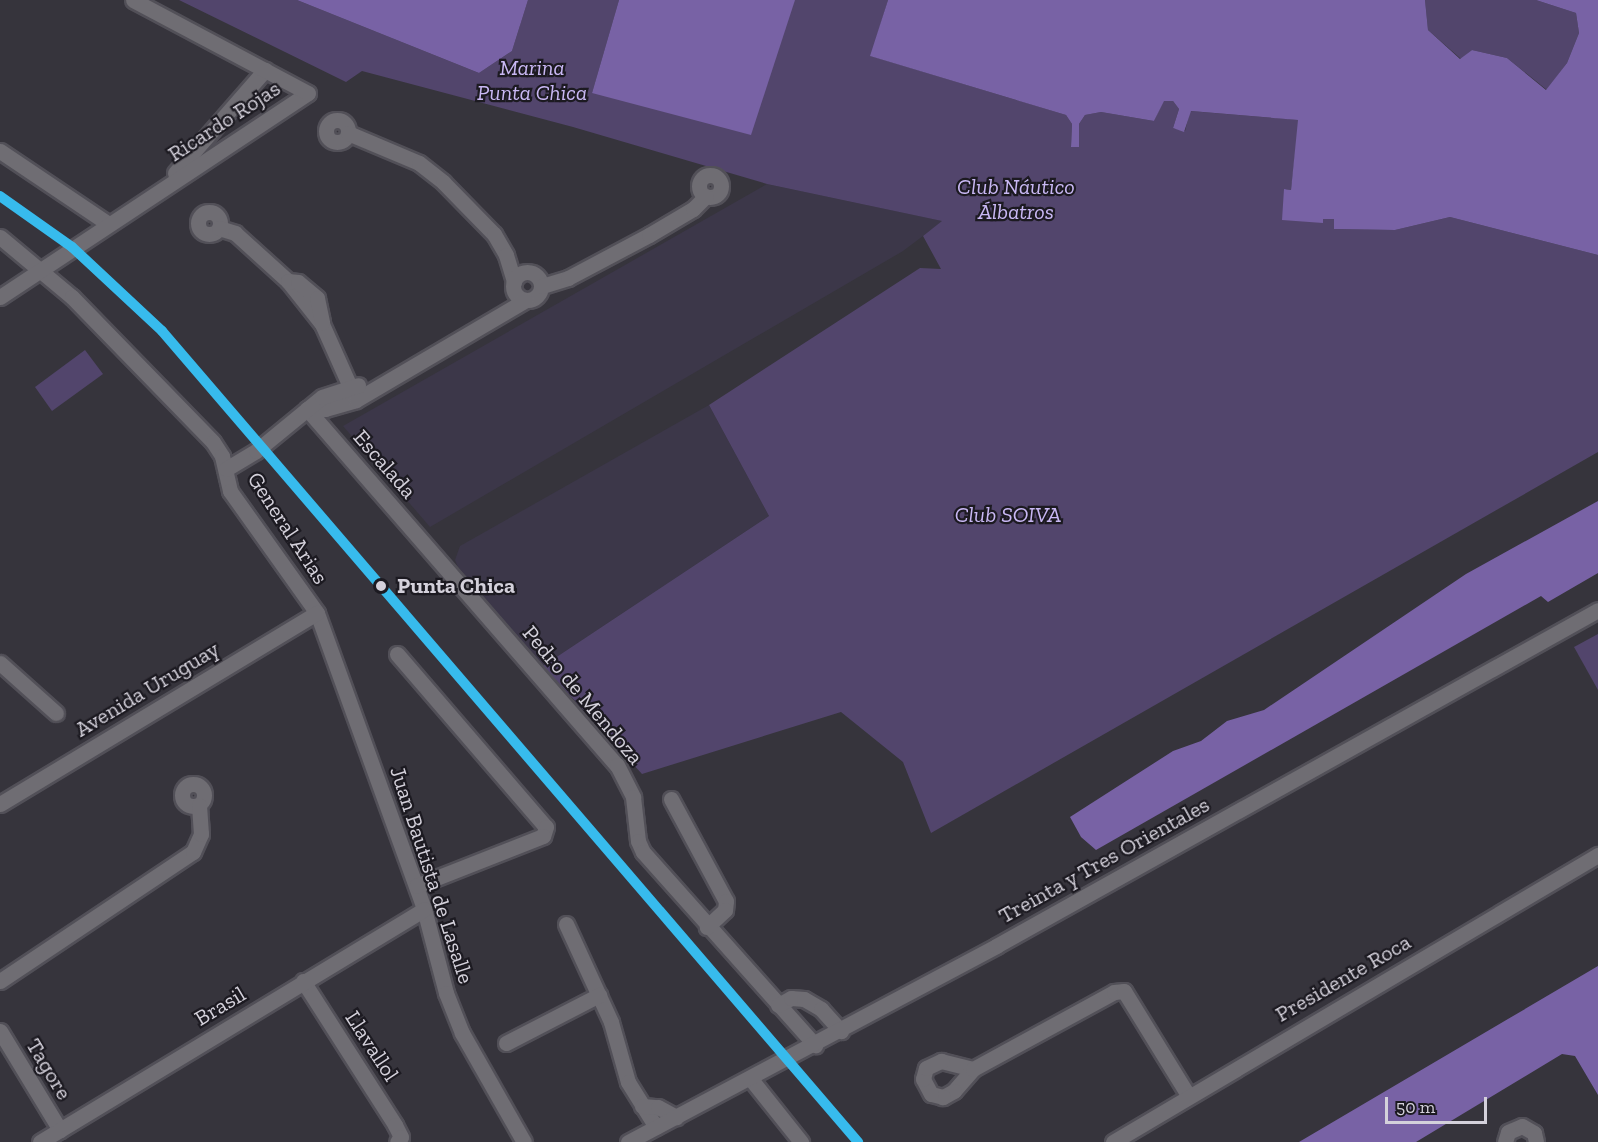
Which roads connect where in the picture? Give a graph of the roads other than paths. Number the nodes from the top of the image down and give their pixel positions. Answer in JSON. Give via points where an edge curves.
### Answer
{"nodes":[{"id":1,"x":134,"y":0,"type":"edge"},
{"id":2,"x":266,"y":70,"type":"junction"},
{"id":3,"x":348,"y":133,"type":"dead end"},
{"id":4,"x":0,"y":151,"type":"edge"},
{"id":5,"x":163,"y":187,"type":"junction"},
{"id":6,"x":706,"y":196,"type":"dead end"},
{"id":7,"x":107,"y":223,"type":"junction"},
{"id":8,"x":219,"y":228,"type":"dead end"},
{"id":9,"x":0,"y":237,"type":"edge"},
{"id":10,"x":44,"y":271,"type":"junction"},
{"id":11,"x":513,"y":285,"type":"junction"},
{"id":12,"x":542,"y":286,"type":"junction"},
{"id":13,"x":0,"y":297,"type":"edge"},
{"id":14,"x":526,"y":300,"type":"junction"},
{"id":15,"x":500,"y":316,"type":"junction"},
{"id":16,"x":350,"y":385,"type":"junction"},
{"id":17,"x":383,"y":386,"type":"junction"},
{"id":18,"x":356,"y":400,"type":"junction"},
{"id":19,"x":307,"y":409,"type":"junction"},
{"id":20,"x":226,"y":469,"type":"junction"},
{"id":21,"x":429,"y":549,"type":"joint"},
{"id":22,"x":1598,"y":610,"type":"edge"},
{"id":23,"x":317,"y":613,"type":"junction"},
{"id":24,"x":397,"y":654,"type":"dead end"},
{"id":25,"x":0,"y":663,"type":"edge"},
{"id":26,"x":56,"y":713,"type":"dead end"},
{"id":27,"x":671,"y":799,"type":"dead end"},
{"id":28,"x":0,"y":804,"type":"edge"},
{"id":29,"x":199,"y":805,"type":"dead end"},
{"id":30,"x":1598,"y":855,"type":"edge"},
{"id":31,"x":416,"y":886,"type":"junction"},
{"id":32,"x":424,"y":909,"type":"junction"},
{"id":33,"x":566,"y":924,"type":"dead end"},
{"id":34,"x":707,"y":927,"type":"junction"},
{"id":35,"x":0,"y":981,"type":"edge"},
{"id":36,"x":303,"y":981,"type":"junction"},
{"id":37,"x":599,"y":995,"type":"junction"},
{"id":38,"x":778,"y":1005,"type":"junction"},
{"id":39,"x":0,"y":1031,"type":"edge"},
{"id":40,"x":840,"y":1031,"type":"junction"},
{"id":41,"x":507,"y":1043,"type":"dead end"},
{"id":42,"x":815,"y":1045,"type":"junction"},
{"id":43,"x":973,"y":1070,"type":"dead end"},
{"id":44,"x":750,"y":1078,"type":"junction"},
{"id":45,"x":1188,"y":1095,"type":"junction"},
{"id":46,"x":642,"y":1106,"type":"junction"},
{"id":47,"x":676,"y":1117,"type":"junction"},
{"id":48,"x":657,"y":1127,"type":"junction"},
{"id":49,"x":60,"y":1130,"type":"junction"},
{"id":50,"x":399,"y":1140,"type":"edge"},
{"id":51,"x":40,"y":1142,"type":"edge"},
{"id":52,"x":524,"y":1142,"type":"edge"},
{"id":53,"x":628,"y":1142,"type":"edge"},
{"id":54,"x":801,"y":1142,"type":"edge"},
{"id":55,"x":1113,"y":1142,"type":"edge"},
{"id":56,"x":1505,"y":1142,"type":"edge"},
{"id":57,"x":1536,"y":1142,"type":"edge"}],
"edges":[{"from":1,"to":2,"type":"street"},
{"from":2,"to":5,"type":"street","name":"Ricardo Rojas"},
{"from":2,"to":5,"type":"street","name":"Ricardo Rojas","via":[[308,93]]},
{"from":3,"to":11,"type":"street","via":[[419,163],[443,182],[494,234],[507,255]]},
{"from":4,"to":7,"type":"street"},
{"from":5,"to":7,"type":"street","name":"Ricardo Rojas"},
{"from":6,"to":12,"type":"street","via":[[693,209],[649,235],[568,278]]},
{"from":7,"to":10,"type":"street","name":"Ricardo Rojas"},
{"from":8,"to":16,"type":"street","via":[[235,232],[288,281],[322,324]]},
{"from":9,"to":10,"type":"street","name":"General Arias"},
{"from":10,"to":13,"type":"street","name":"Ricardo Rojas"},
{"from":10,"to":20,"type":"street","name":"General Arias","via":[[155,379],[213,442]]},
{"from":11,"to":12,"type":"street","via":[[527,272],[536,274]]},
{"from":11,"to":14,"type":"street","via":[[517,296]]},
{"from":11,"to":15,"type":"street"},
{"from":12,"to":14,"type":"street","via":[[539,295]]},
{"from":14,"to":15,"type":"street"},
{"from":15,"to":17,"type":"street"},
{"from":16,"to":17,"type":"street"},
{"from":16,"to":18,"type":"street"},
{"from":16,"to":19,"type":"street","via":[[331,391]]},
{"from":17,"to":18,"type":"street"},
{"from":18,"to":19,"type":"street","via":[[341,406]]},
{"from":19,"to":20,"type":"street","via":[[256,451]]},
{"from":19,"to":21,"type":"street","name":"Escalada"},
{"from":20,"to":23,"type":"street","name":"General Arias","via":[[230,491]]},
{"from":21,"to":34,"type":"street","name":"Pedro de Mendoza","via":[[617,765],[633,797],[643,852]]},
{"from":22,"to":40,"type":"street","name":"Treinta y Tres Orientales"},
{"from":23,"to":28,"type":"street","name":"Avenida Uruguay"},
{"from":23,"to":31,"type":"street","name":"Juan Bautista de Lasalle"},
{"from":24,"to":31,"type":"street","via":[[546,827],[543,836]]},
{"from":25,"to":26,"type":"street"},
{"from":27,"to":34,"type":"street","via":[[726,901],[725,910]]},
{"from":29,"to":35,"type":"street","via":[[201,834],[193,852]]},
{"from":30,"to":45,"type":"street","name":"Presidente Roca"},
{"from":31,"to":32,"type":"street","name":"Juan Bautista de Lasalle"},
{"from":32,"to":36,"type":"street","name":"Brasil"},
{"from":32,"to":52,"type":"street","name":"Juan Bautista de Lasalle","via":[[446,993],[462,1033]]},
{"from":33,"to":37,"type":"street"},
{"from":34,"to":38,"type":"street","name":"Pedro de Mendoza"},
{"from":36,"to":49,"type":"street","name":"Brasil"},
{"from":36,"to":50,"type":"street","name":"Llavallol"},
{"from":37,"to":41,"type":"street"},
{"from":37,"to":46,"type":"street","via":[[611,1022],[620,1063]]},
{"from":38,"to":40,"type":"street","via":[[791,998],[804,999],[821,1009]]},
{"from":38,"to":42,"type":"street","name":"Pedro de Mendoza"},
{"from":39,"to":49,"type":"street","name":"Tagore"},
{"from":40,"to":42,"type":"street","name":"Treinta y Tres Orientales"},
{"from":42,"to":44,"type":"street","name":"Treinta y Tres Orientales"},
{"from":43,"to":45,"type":"street","via":[[1114,992],[1125,991]]},
{"from":44,"to":47,"type":"street","name":"Treinta y Tres Orientales"},
{"from":44,"to":54,"type":"street"},
{"from":45,"to":55,"type":"street","name":"Presidente Roca"},
{"from":46,"to":47,"type":"street","via":[[658,1107]]},
{"from":46,"to":48,"type":"street"},
{"from":47,"to":48,"type":"street","name":"Treinta y Tres Orientales"},
{"from":48,"to":53,"type":"street","name":"Treinta y Tres Orientales"},
{"from":49,"to":51,"type":"street","name":"Brasil"},
{"from":56,"to":57,"type":"street","via":[[1508,1132],[1522,1126],[1534,1133]]}]}
